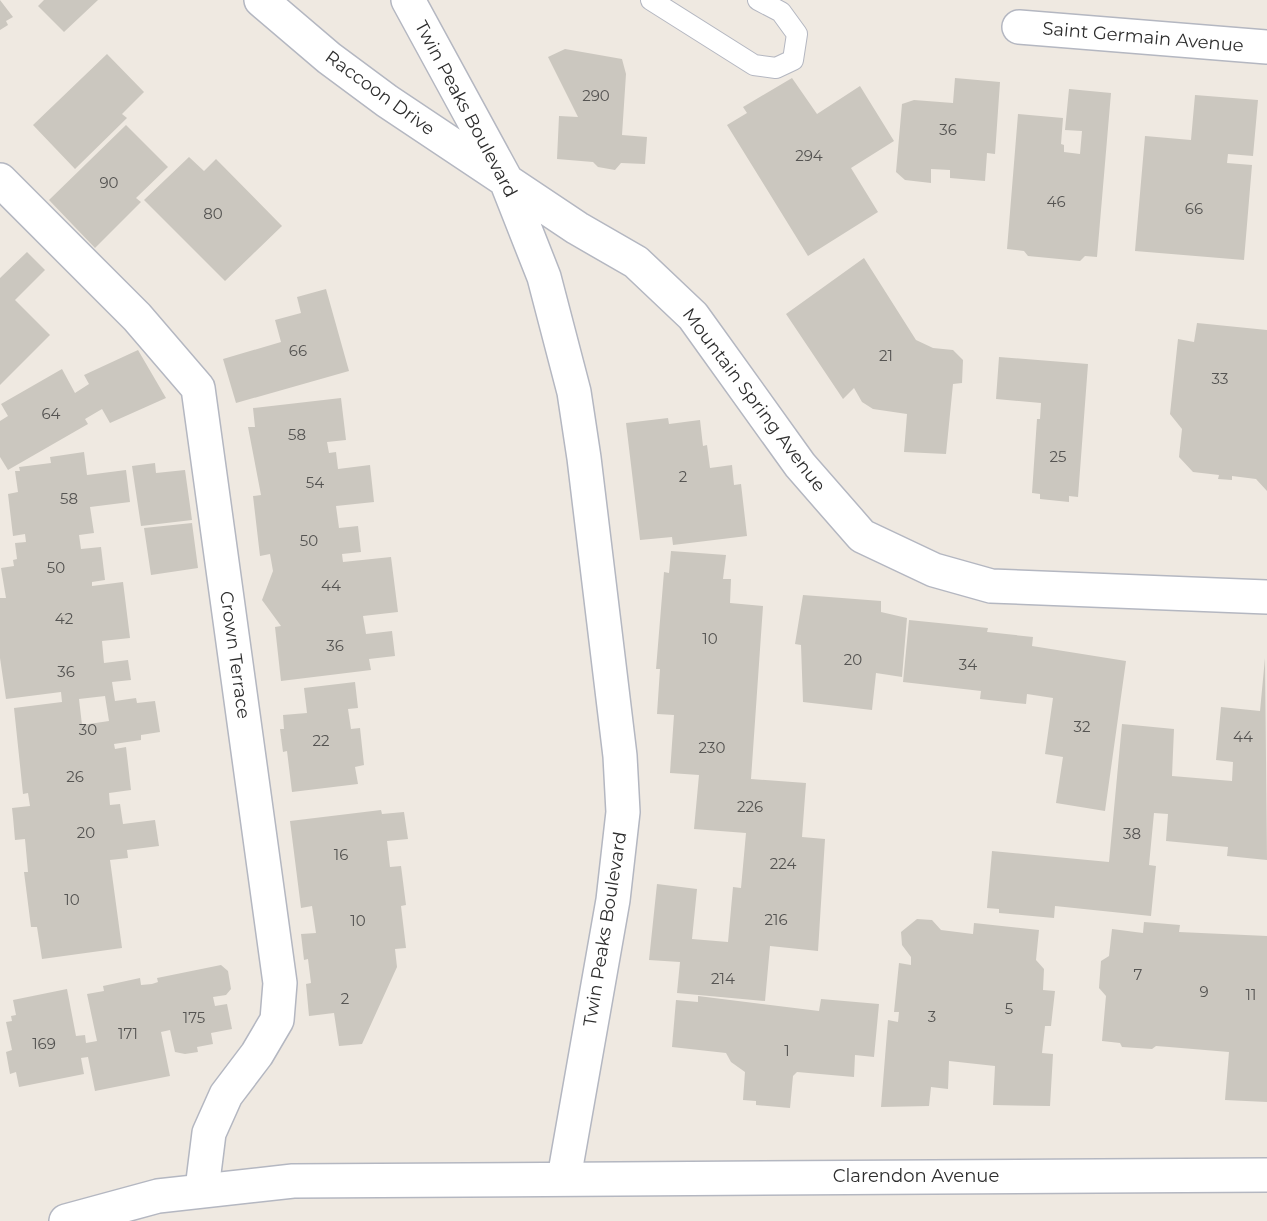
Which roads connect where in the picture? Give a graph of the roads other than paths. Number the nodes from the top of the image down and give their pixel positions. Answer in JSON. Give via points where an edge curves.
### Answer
{"nodes":[{"id":1,"x":261,"y":0,"type":"edge"},
{"id":2,"x":408,"y":0,"type":"edge"},
{"id":3,"x":651,"y":0,"type":"edge"},
{"id":4,"x":759,"y":0,"type":"edge"},
{"id":5,"x":1019,"y":27,"type":"dead end"},
{"id":6,"x":1267,"y":47,"type":"edge"},
{"id":7,"x":505,"y":178,"type":"junction"},
{"id":8,"x":0,"y":180,"type":"edge"},
{"id":9,"x":1267,"y":597,"type":"edge"},
{"id":10,"x":1267,"y":1175,"type":"edge"},
{"id":11,"x":564,"y":1178,"type":"junction"},
{"id":12,"x":202,"y":1189,"type":"junction"},
{"id":13,"x":66,"y":1221,"type":"edge"}],
"edges":[{"from":1,"to":7,"type":"street","name":"Raccoon Drive","via":[[387,101]]},
{"from":2,"to":7,"type":"street","name":"Twin Peaks Boulevard"},
{"from":3,"to":4,"type":"lane","via":[[754,65],[776,68],[793,60],[797,34],[781,12]]},
{"from":5,"to":6,"type":"street","name":"Saint Germain Avenue"},
{"from":7,"to":9,"type":"street","name":"Mountain Spring Avenue","via":[[577,228],[636,262],[693,316],[800,465],[862,536],[934,570],[991,586]]},
{"from":7,"to":11,"type":"street","name":"Twin Peaks Boulevard","via":[[544,277],[574,392],[620,756],[623,812],[613,900]]},
{"from":8,"to":12,"type":"street","name":"Crown Terrace","via":[[137,317],[198,388],[280,983],[277,1020],[226,1095],[209,1133]]},
{"from":10,"to":11,"type":"street","name":"Clarendon Avenue"},
{"from":11,"to":12,"type":"street","via":[[293,1181]]},
{"from":12,"to":13,"type":"street","via":[[138,1200]]}]}
